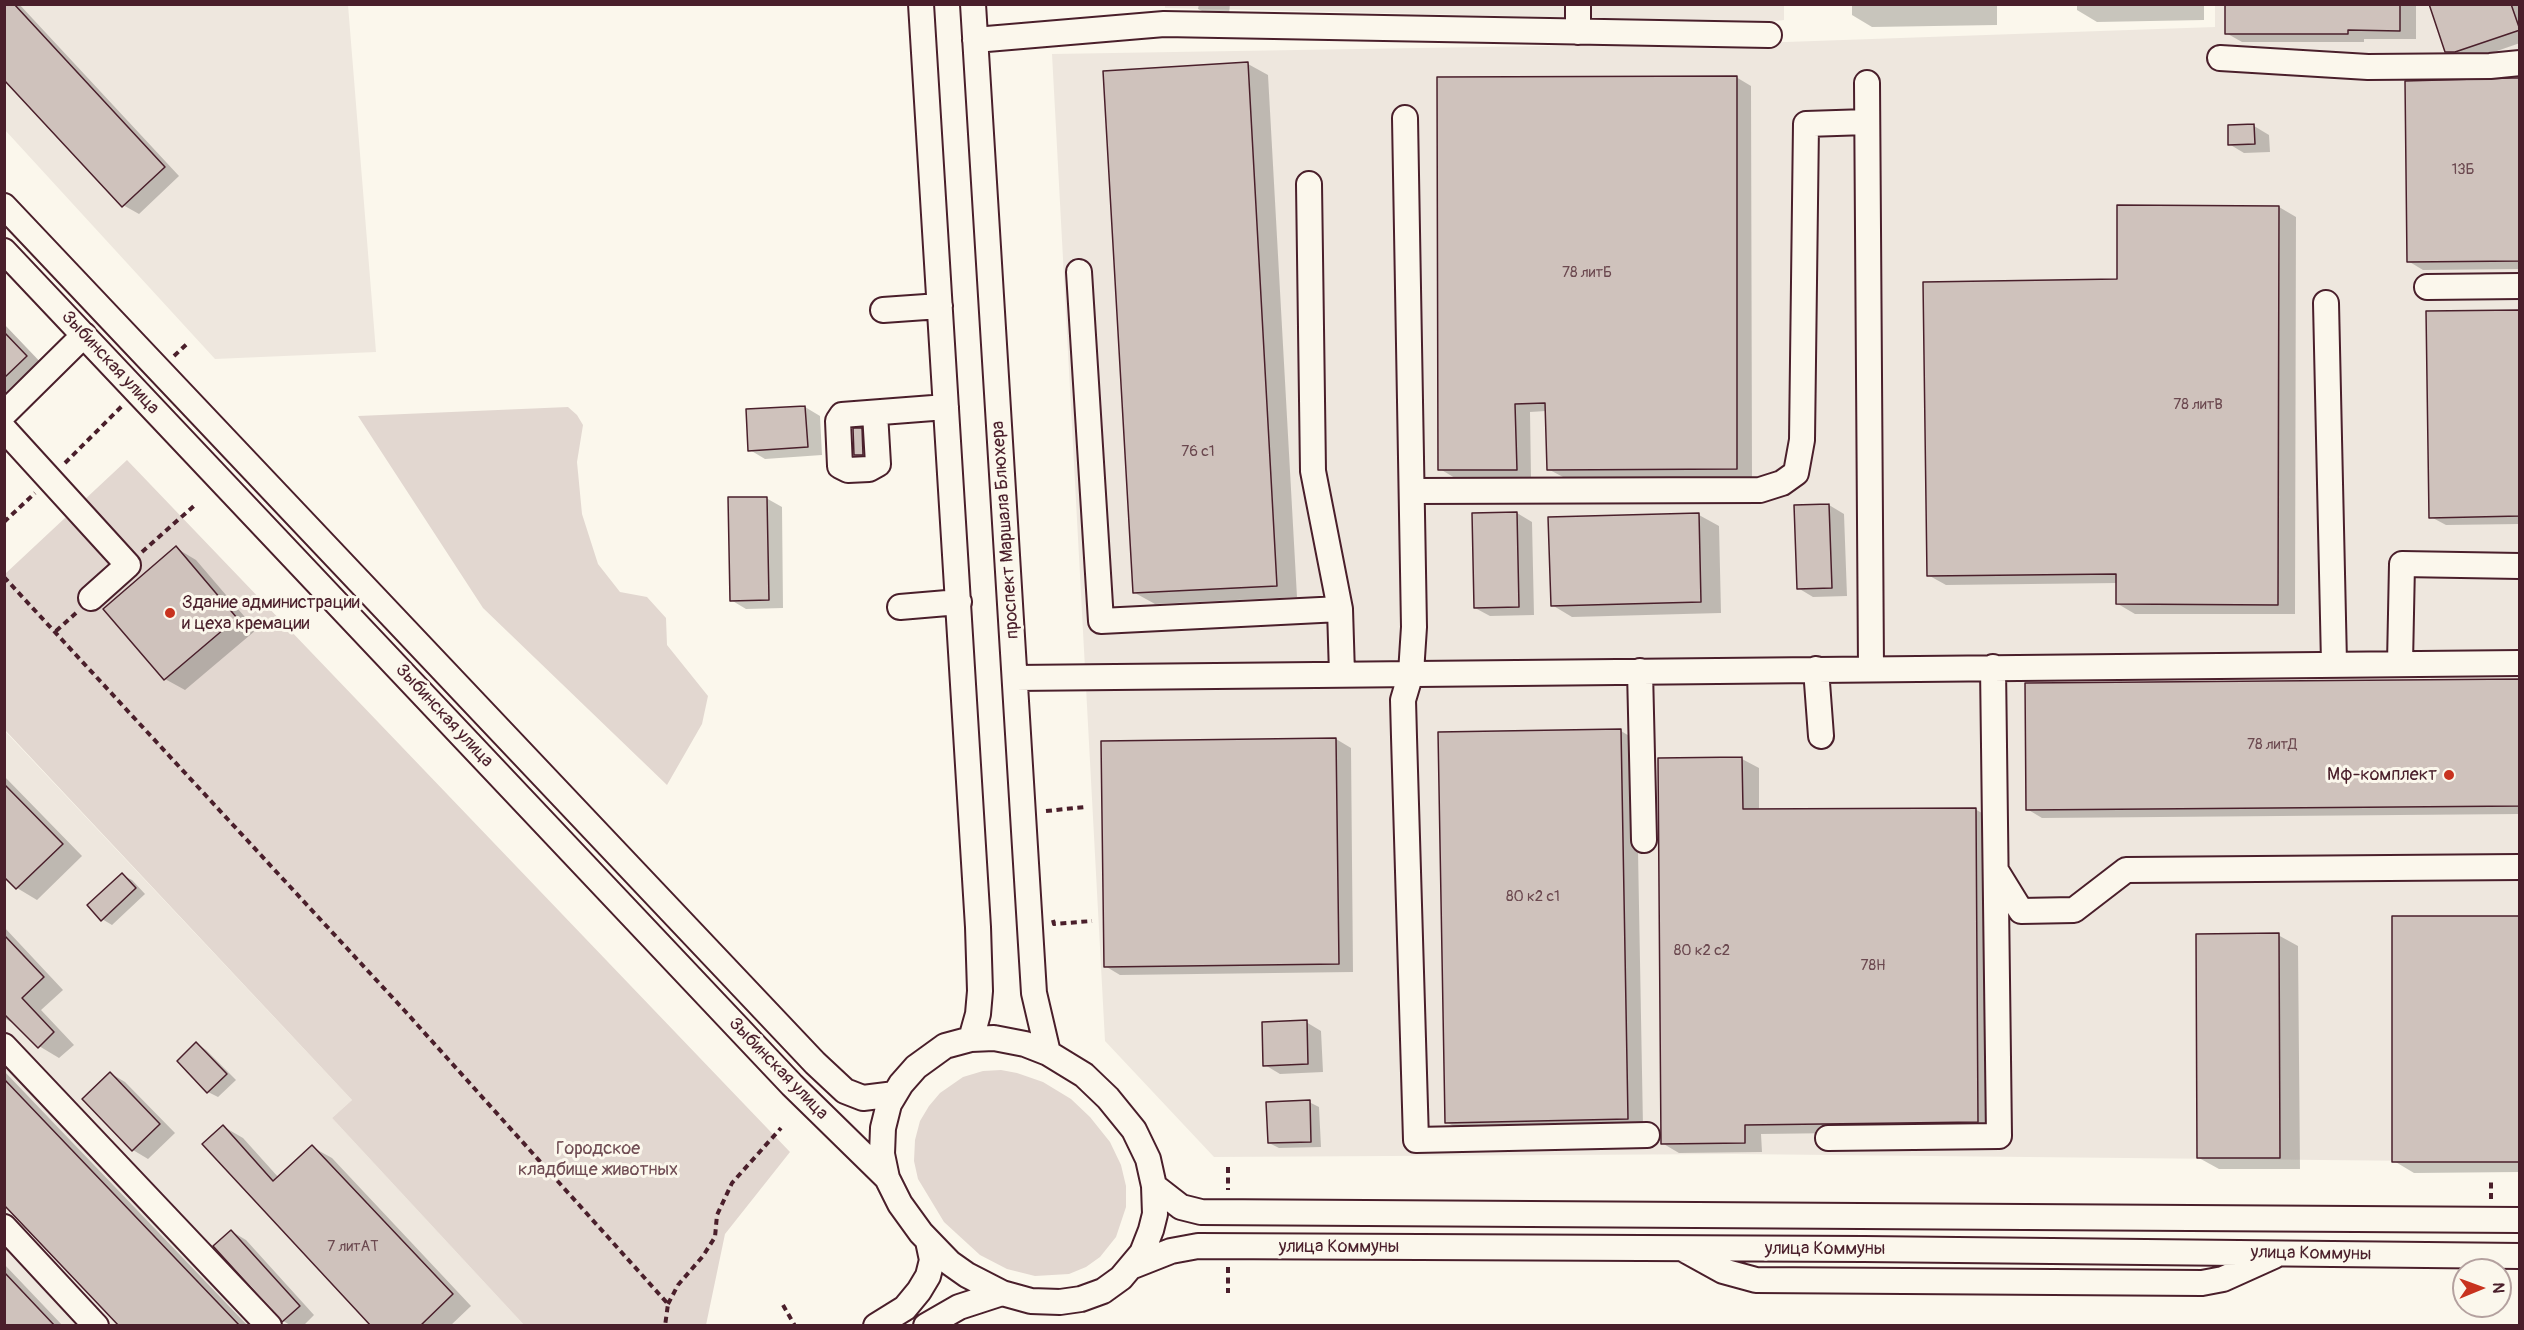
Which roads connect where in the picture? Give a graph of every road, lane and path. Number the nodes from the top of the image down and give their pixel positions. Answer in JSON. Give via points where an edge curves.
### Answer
{"nodes":[{"id":1,"x":921,"y":4,"type":"edge"},
{"id":2,"x":973,"y":4,"type":"edge"},
{"id":3,"x":1578,"y":4,"type":"edge"},
{"id":4,"x":1181,"y":14,"type":"edge"},
{"id":5,"x":1578,"y":32,"type":"junction"},
{"id":6,"x":1769,"y":35,"type":"dead end"},
{"id":7,"x":975,"y":40,"type":"junction"},
{"id":8,"x":2220,"y":58,"type":"dead end"},
{"id":9,"x":2520,"y":63,"type":"edge"},
{"id":10,"x":1867,"y":83,"type":"dead end"},
{"id":11,"x":1405,"y":118,"type":"dead end"},
{"id":12,"x":1867,"y":122,"type":"junction"},
{"id":13,"x":1309,"y":184,"type":"dead end"},
{"id":14,"x":4,"y":206,"type":"edge"},
{"id":15,"x":4,"y":251,"type":"edge"},
{"id":16,"x":1079,"y":272,"type":"dead end"},
{"id":17,"x":2427,"y":286,"type":"dead end"},
{"id":18,"x":2520,"y":286,"type":"edge"},
{"id":19,"x":2326,"y":303,"type":"dead end"},
{"id":20,"x":940,"y":306,"type":"junction"},
{"id":21,"x":883,"y":310,"type":"dead end"},
{"id":22,"x":84,"y":335,"type":"junction"},
{"id":23,"x":946,"y":407,"type":"junction"},
{"id":24,"x":875,"y":413,"type":"dead end"},
{"id":25,"x":4,"y":414,"type":"edge"},
{"id":26,"x":114,"y":414,"type":"dead end"},
{"id":27,"x":4,"y":429,"type":"edge"},
{"id":28,"x":63,"y":467,"type":"dead end"},
{"id":29,"x":1413,"y":491,"type":"junction"},
{"id":30,"x":196,"y":504,"type":"dead end"},
{"id":31,"x":128,"y":565,"type":"junction"},
{"id":32,"x":2520,"y":566,"type":"edge"},
{"id":33,"x":4,"y":577,"type":"edge"},
{"id":34,"x":91,"y":598,"type":"dead end"},
{"id":35,"x":959,"y":602,"type":"junction"},
{"id":36,"x":900,"y":607,"type":"dead end"},
{"id":37,"x":1340,"y":609,"type":"junction"},
{"id":38,"x":388,"y":612,"type":"junction"},
{"id":39,"x":366,"y":634,"type":"junction"},
{"id":40,"x":2334,"y":663,"type":"junction"},
{"id":41,"x":2400,"y":663,"type":"junction"},
{"id":42,"x":2520,"y":663,"type":"edge"},
{"id":43,"x":1993,"y":667,"type":"junction"},
{"id":44,"x":1871,"y":668,"type":"junction"},
{"id":45,"x":1816,"y":669,"type":"junction"},
{"id":46,"x":1640,"y":671,"type":"junction"},
{"id":47,"x":1411,"y":673,"type":"junction"},
{"id":48,"x":1342,"y":674,"type":"junction"},
{"id":49,"x":1015,"y":678,"type":"junction"},
{"id":50,"x":1821,"y":736,"type":"dead end"},
{"id":51,"x":1085,"y":807,"type":"dead end"},
{"id":52,"x":1046,"y":821,"type":"dead end"},
{"id":53,"x":1644,"y":840,"type":"dead end"},
{"id":54,"x":2520,"y":867,"type":"edge"},
{"id":55,"x":1996,"y":872,"type":"junction"},
{"id":56,"x":1053,"y":912,"type":"dead end"},
{"id":57,"x":1092,"y":921,"type":"dead end"},
{"id":58,"x":971,"y":1039,"type":"junction"},
{"id":59,"x":4,"y":1046,"type":"edge"},
{"id":60,"x":1048,"y":1053,"type":"junction"},
{"id":61,"x":895,"y":1094,"type":"junction"},
{"id":62,"x":781,"y":1128,"type":"dead end"},
{"id":63,"x":1647,"y":1136,"type":"dead end"},
{"id":64,"x":1828,"y":1138,"type":"dead end"},
{"id":65,"x":887,"y":1178,"type":"junction"},
{"id":66,"x":2491,"y":1179,"type":"dead end"},
{"id":67,"x":1154,"y":1186,"type":"junction"},
{"id":68,"x":2491,"y":1209,"type":"dead end"},
{"id":69,"x":2520,"y":1220,"type":"edge"},
{"id":70,"x":4,"y":1227,"type":"edge"},
{"id":71,"x":928,"y":1241,"type":"junction"},
{"id":72,"x":1683,"y":1249,"type":"junction"},
{"id":73,"x":2280,"y":1254,"type":"junction"},
{"id":74,"x":2520,"y":1256,"type":"edge"},
{"id":75,"x":1133,"y":1266,"type":"junction"},
{"id":76,"x":1002,"y":1293,"type":"junction"},
{"id":77,"x":668,"y":1304,"type":"junction"},
{"id":78,"x":783,"y":1305,"type":"dead end"},
{"id":79,"x":96,"y":1326,"type":"edge"},
{"id":80,"x":268,"y":1326,"type":"edge"},
{"id":81,"x":665,"y":1326,"type":"edge"},
{"id":82,"x":795,"y":1326,"type":"edge"},
{"id":83,"x":876,"y":1326,"type":"edge"},
{"id":84,"x":926,"y":1326,"type":"edge"}],
"edges":[{"from":1,"to":20,"type":"street"},
{"from":2,"to":7,"type":"street","name":"проспект Маршала Блюхера"},
{"from":3,"to":5,"type":"street"},
{"from":4,"to":5,"type":"street"},
{"from":4,"to":7,"type":"street"},
{"from":5,"to":6,"type":"street"},
{"from":7,"to":49,"type":"street","name":"проспект Маршала Блюхера"},
{"from":8,"to":9,"type":"street","via":[[2368,67]]},
{"from":10,"to":12,"type":"street"},
{"from":11,"to":29,"type":"street"},
{"from":12,"to":29,"type":"street","via":[[1806,124],[1802,440],[1796,473],[1782,483],[1760,490]]},
{"from":12,"to":44,"type":"street"},
{"from":13,"to":37,"type":"street","via":[[1313,471]]},
{"from":14,"to":38,"type":"street","name":"Зыбинская улица"},
{"from":15,"to":22,"type":"street","name":"Зыбинская улица"},
{"from":16,"to":37,"type":"street","via":[[1101,621]]},
{"from":17,"to":18,"type":"street"},
{"from":19,"to":40,"type":"street"},
{"from":20,"to":21,"type":"street"},
{"from":20,"to":23,"type":"street"},
{"from":22,"to":25,"type":"street"},
{"from":22,"to":39,"type":"street","name":"Зыбинская улица"},
{"from":23,"to":24,"type":"street"},
{"from":23,"to":35,"type":"street"},
{"from":26,"to":28,"type":"path"},
{"from":27,"to":31,"type":"street"},
{"from":29,"to":47,"type":"street"},
{"from":30,"to":31,"type":"path"},
{"from":31,"to":34,"type":"street"},
{"from":32,"to":41,"type":"street","via":[[2402,564]]},
{"from":33,"to":77,"type":"path","via":[[404,1010]]},
{"from":35,"to":36,"type":"street"},
{"from":35,"to":58,"type":"street","via":[[980,991]]},
{"from":37,"to":48,"type":"street"},
{"from":38,"to":39,"type":"street"},
{"from":38,"to":61,"type":"street","name":"Зыбинская улица","via":[[815,1064],[845,1091],[863,1098]]},
{"from":39,"to":65,"type":"street","name":"Зыбинская улица","via":[[792,1085]]},
{"from":40,"to":41,"type":"street"},
{"from":40,"to":43,"type":"street"},
{"from":41,"to":42,"type":"street"},
{"from":43,"to":44,"type":"street"},
{"from":43,"to":55,"type":"street"},
{"from":44,"to":45,"type":"street"},
{"from":45,"to":46,"type":"street"},
{"from":45,"to":50,"type":"street"},
{"from":46,"to":47,"type":"street"},
{"from":46,"to":53,"type":"street"},
{"from":47,"to":48,"type":"street"},
{"from":47,"to":63,"type":"street","via":[[1403,700],[1416,1140]]},
{"from":48,"to":49,"type":"street"},
{"from":49,"to":60,"type":"street","name":"проспект Маршала Блюхера","via":[[1034,993]]},
{"from":51,"to":52,"type":"path","via":[[1046,810]]},
{"from":54,"to":55,"type":"street","via":[[2127,870],[2074,910],[2021,911]]},
{"from":55,"to":64,"type":"street","via":[[1999,1136]]},
{"from":56,"to":57,"type":"path","via":[[1054,924]]},
{"from":58,"to":60,"type":"street","via":[[1014,1041]]},
{"from":58,"to":61,"type":"street","via":[[945,1046],[933,1054],[916,1067]]},
{"from":59,"to":80,"type":"street"},
{"from":60,"to":67,"type":"street","via":[[1084,1075],[1121,1113],[1134,1130]]},
{"from":61,"to":65,"type":"street","via":[[883,1128],[882,1154]]},
{"from":62,"to":77,"type":"path","via":[[732,1183],[717,1215],[715,1237]]},
{"from":65,"to":71,"type":"street","via":[[910,1219]]},
{"from":66,"to":68,"type":"path"},
{"from":67,"to":69,"type":"street","name":"улица Коммуны","via":[[1181,1207],[1201,1212]]},
{"from":67,"to":75,"type":"street","via":[[1151,1230]]},
{"from":70,"to":79,"type":"street"},
{"from":71,"to":76,"type":"street","via":[[967,1275]]},
{"from":71,"to":83,"type":"street","via":[[932,1260],[920,1291],[905,1308]]},
{"from":72,"to":73,"type":"street","name":"улица Коммуны"},
{"from":72,"to":73,"type":"street","via":[[1741,1278],[1768,1280],[2202,1283],[2223,1279]]},
{"from":72,"to":75,"type":"street","name":"улица Коммуны","via":[[1198,1246],[1171,1251]]},
{"from":73,"to":74,"type":"street","name":"улица Коммуны"},
{"from":75,"to":76,"type":"street","via":[[1103,1290],[1081,1299],[1041,1302]]},
{"from":76,"to":84,"type":"street","via":[[959,1307]]},
{"from":77,"to":81,"type":"path"},
{"from":78,"to":82,"type":"path"}]}
